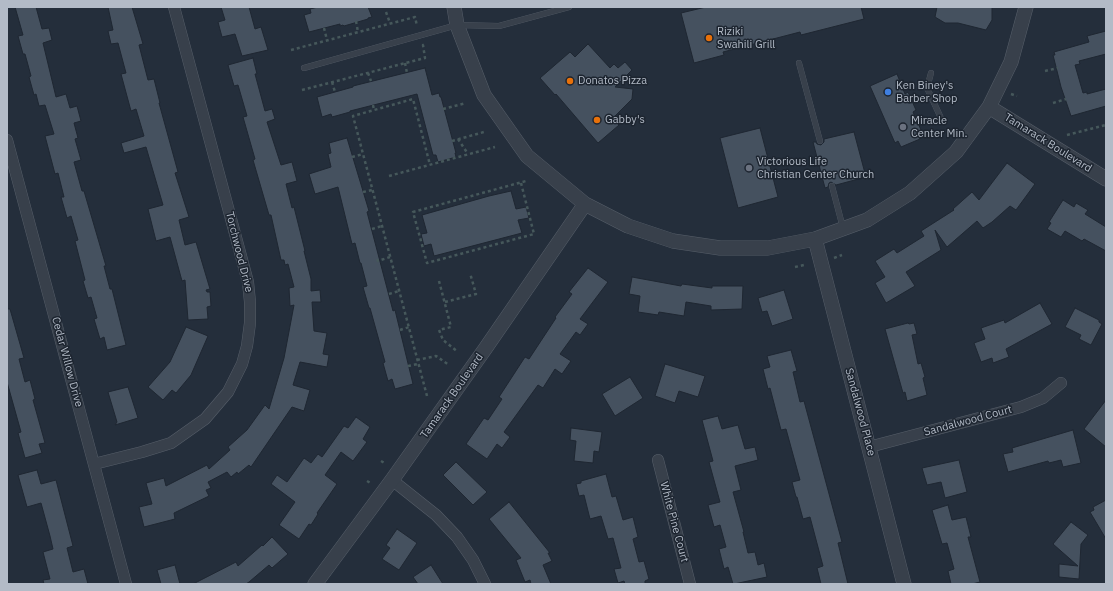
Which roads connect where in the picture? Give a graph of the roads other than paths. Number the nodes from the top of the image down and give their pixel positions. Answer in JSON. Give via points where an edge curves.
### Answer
{"nodes":[{"id":1,"x":174,"y":7,"type":"edge"},
{"id":2,"x":454,"y":7,"type":"edge"},
{"id":3,"x":569,"y":7,"type":"edge"},
{"id":4,"x":1026,"y":7,"type":"edge"},
{"id":5,"x":457,"y":25,"type":"junction"},
{"id":6,"x":799,"y":63,"type":"dead end"},
{"id":7,"x":304,"y":68,"type":"dead end"},
{"id":8,"x":931,"y":73,"type":"dead end"},
{"id":9,"x":989,"y":107,"type":"junction"},
{"id":10,"x":941,"y":118,"type":"dead end"},
{"id":11,"x":7,"y":140,"type":"edge"},
{"id":12,"x":820,"y":141,"type":"dead end"},
{"id":13,"x":1106,"y":179,"type":"edge"},
{"id":14,"x":832,"y":186,"type":"dead end"},
{"id":15,"x":585,"y":204,"type":"junction"},
{"id":16,"x":843,"y":229,"type":"junction"},
{"id":17,"x":815,"y":239,"type":"junction"},
{"id":18,"x":1062,"y":383,"type":"dead end"},
{"id":19,"x":869,"y":447,"type":"junction"},
{"id":20,"x":658,"y":460,"type":"dead end"},
{"id":21,"x":94,"y":464,"type":"junction"},
{"id":22,"x":392,"y":480,"type":"junction"},
{"id":23,"x":126,"y":584,"type":"edge"},
{"id":24,"x":316,"y":584,"type":"edge"},
{"id":25,"x":485,"y":584,"type":"edge"},
{"id":26,"x":690,"y":584,"type":"edge"},
{"id":27,"x":904,"y":584,"type":"edge"}],
"edges":[{"from":1,"to":21,"type":"street","name":"Torchwood Drive","via":[[248,282],[250,324],[247,346],[242,364],[228,392],[206,419],[171,443]]},
{"from":2,"to":5,"type":"street"},
{"from":3,"to":5,"type":"lane","via":[[500,26]]},
{"from":4,"to":9,"type":"street","via":[[1011,62]]},
{"from":5,"to":7,"type":"lane"},
{"from":5,"to":15,"type":"street","via":[[484,95],[527,156]]},
{"from":6,"to":12,"type":"lane"},
{"from":8,"to":10,"type":"lane","via":[[927,88]]},
{"from":9,"to":13,"type":"street","name":"Tamarack Boulevard"},
{"from":9,"to":16,"type":"street","via":[[956,152],[910,193],[867,220]]},
{"from":11,"to":21,"type":"street","name":"Cedar Willow Drive"},
{"from":14,"to":16,"type":"lane"},
{"from":15,"to":17,"type":"street","via":[[628,226],[673,241],[720,248],[768,248]]},
{"from":15,"to":22,"type":"street","name":"Tamarack Boulevard"},
{"from":16,"to":17,"type":"street"},
{"from":17,"to":19,"type":"street","name":"Sandalwood Place"},
{"from":18,"to":19,"type":"street","name":"Sandalwood Court","via":[[1043,398],[1021,407]]},
{"from":19,"to":27,"type":"street","name":"Sandalwood Place"},
{"from":20,"to":26,"type":"street","name":"White Pine Court"},
{"from":21,"to":23,"type":"street","name":"Cedar Willow Drive"},
{"from":22,"to":24,"type":"street","name":"Tamarack Boulevard"},
{"from":22,"to":25,"type":"street","via":[[436,515],[457,537]]}]}
